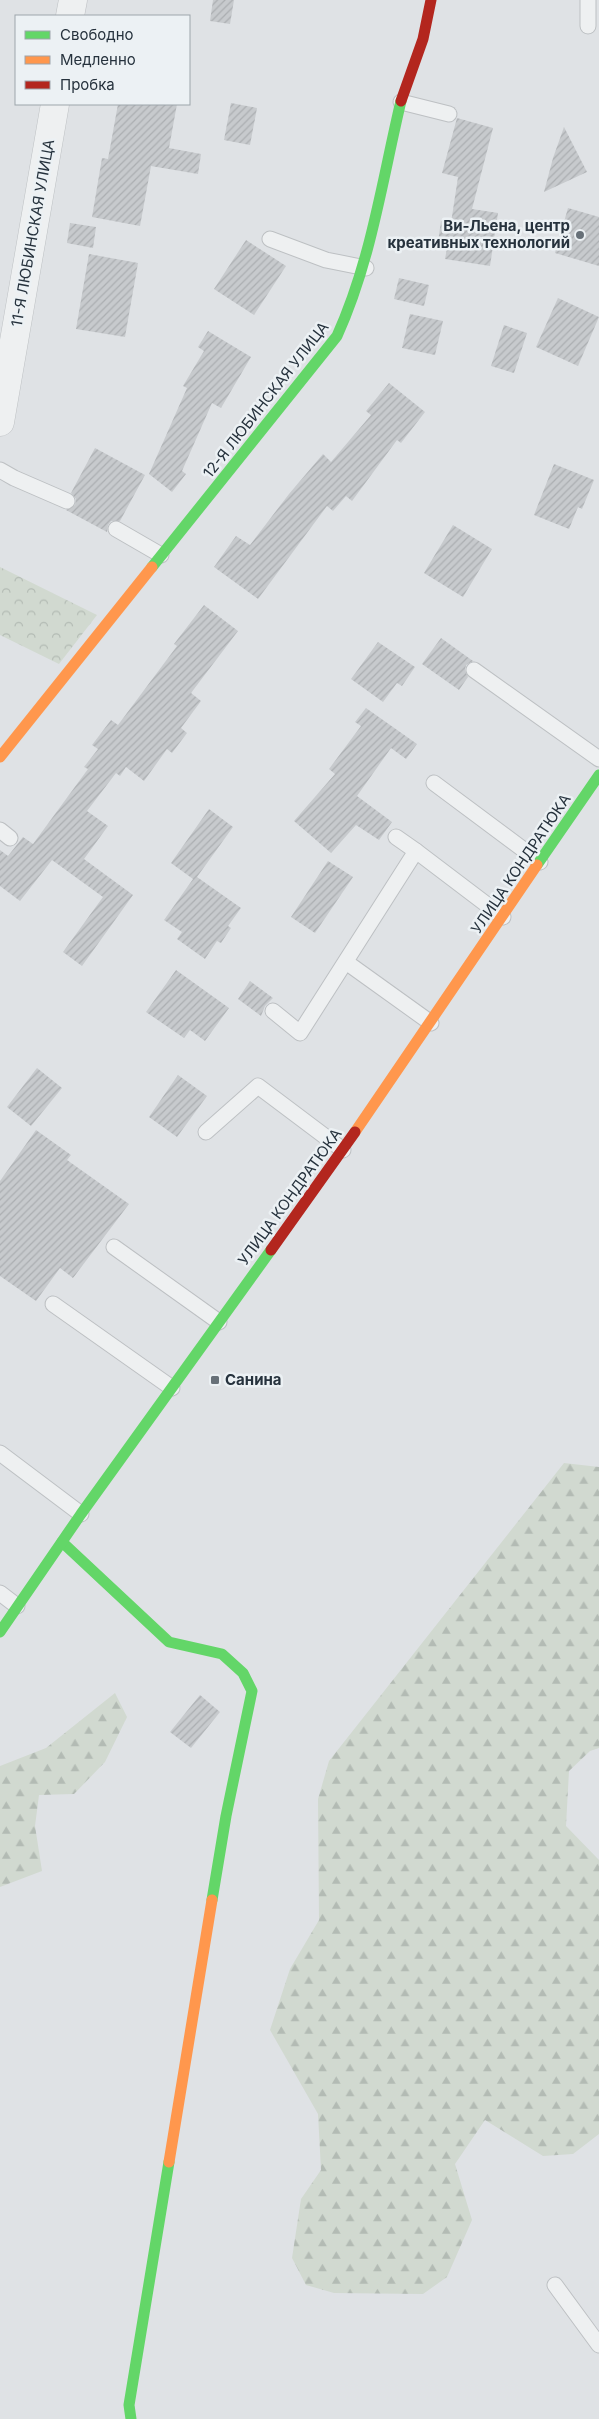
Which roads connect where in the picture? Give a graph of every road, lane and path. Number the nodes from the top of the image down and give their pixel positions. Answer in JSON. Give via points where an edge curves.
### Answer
{"nodes":[{"id":1,"x":73,"y":0,"type":"edge"},
{"id":2,"x":430,"y":0,"type":"edge"},
{"id":3,"x":588,"y":0,"type":"edge"},
{"id":4,"x":70,"y":15,"type":"edge"},
{"id":5,"x":588,"y":26,"type":"dead end"},
{"id":6,"x":402,"y":102,"type":"junction"},
{"id":7,"x":55,"y":105,"type":"edge"},
{"id":8,"x":449,"y":114,"type":"dead end"},
{"id":9,"x":270,"y":239,"type":"dead end"},
{"id":10,"x":366,"y":268,"type":"junction"},
{"id":11,"x":0,"y":422,"type":"edge"},
{"id":12,"x":0,"y":470,"type":"edge"},
{"id":13,"x":66,"y":501,"type":"dead end"},
{"id":14,"x":116,"y":529,"type":"dead end"},
{"id":15,"x":162,"y":555,"type":"junction"},
{"id":16,"x":474,"y":670,"type":"dead end"},
{"id":17,"x":0,"y":757,"type":"edge"},
{"id":18,"x":599,"y":760,"type":"edge"},
{"id":19,"x":599,"y":776,"type":"edge"},
{"id":20,"x":434,"y":783,"type":"dead end"},
{"id":21,"x":396,"y":837,"type":"dead end"},
{"id":22,"x":416,"y":851,"type":"junction"},
{"id":23,"x":540,"y":862,"type":"junction"},
{"id":24,"x":503,"y":917,"type":"junction"},
{"id":25,"x":346,"y":962,"type":"junction"},
{"id":26,"x":273,"y":1011,"type":"dead end"},
{"id":27,"x":431,"y":1023,"type":"junction"},
{"id":28,"x":206,"y":1132,"type":"dead end"},
{"id":29,"x":343,"y":1150,"type":"junction"},
{"id":30,"x":114,"y":1247,"type":"dead end"},
{"id":31,"x":52,"y":1304,"type":"dead end"},
{"id":32,"x":219,"y":1322,"type":"junction"},
{"id":33,"x":172,"y":1388,"type":"junction"},
{"id":34,"x":0,"y":1453,"type":"edge"},
{"id":35,"x":82,"y":1514,"type":"junction"},
{"id":36,"x":62,"y":1542,"type":"junction"},
{"id":37,"x":0,"y":1592,"type":"edge"},
{"id":38,"x":17,"y":1606,"type":"junction"},
{"id":39,"x":0,"y":1632,"type":"edge"},
{"id":40,"x":555,"y":2285,"type":"dead end"},
{"id":41,"x":599,"y":2345,"type":"edge"},
{"id":42,"x":131,"y":2419,"type":"edge"}],
"edges":[{"from":1,"to":4,"type":"street"},
{"from":2,"to":6,"type":"street","name":"12-Я ЛЮБИНСКАЯ УЛИЦА","via":[[427,23]]},
{"from":3,"to":5,"type":"lane"},
{"from":6,"to":8,"type":"lane"},
{"from":6,"to":10,"type":"street","name":"12-Я ЛЮБИНСКАЯ УЛИЦА"},
{"from":7,"to":11,"type":"street","name":"11-Я ЛЮБИНСКАЯ УЛИЦА"},
{"from":9,"to":10,"type":"lane","via":[[326,260]]},
{"from":10,"to":15,"type":"street","name":"12-Я ЛЮБИНСКАЯ УЛИЦА","via":[[352,308],[337,336]]},
{"from":12,"to":13,"type":"lane"},
{"from":14,"to":15,"type":"lane"},
{"from":15,"to":17,"type":"street","name":"12-Я ЛЮБИНСКАЯ УЛИЦА"},
{"from":16,"to":18,"type":"lane"},
{"from":19,"to":23,"type":"street","name":"УЛИЦА КОНДРАТЮКА"},
{"from":20,"to":23,"type":"lane"},
{"from":21,"to":22,"type":"lane"},
{"from":22,"to":24,"type":"lane"},
{"from":22,"to":25,"type":"lane"},
{"from":23,"to":24,"type":"street","name":"УЛИЦА КОНДРАТЮКА"},
{"from":24,"to":27,"type":"street","name":"УЛИЦА КОНДРАТЮКА"},
{"from":25,"to":26,"type":"lane","via":[[300,1033]]},
{"from":25,"to":27,"type":"lane"},
{"from":27,"to":29,"type":"street","name":"УЛИЦА КОНДРАТЮКА"},
{"from":28,"to":29,"type":"lane","via":[[258,1086]]},
{"from":29,"to":32,"type":"street","name":"УЛИЦА КОНДРАТЮКА"},
{"from":30,"to":32,"type":"lane"},
{"from":31,"to":33,"type":"lane"},
{"from":32,"to":33,"type":"street","name":"УЛИЦА КОНДРАТЮКА"},
{"from":33,"to":35,"type":"street","name":"УЛИЦА КОНДРАТЮКА"},
{"from":34,"to":35,"type":"lane"},
{"from":35,"to":36,"type":"street","name":"УЛИЦА КОНДРАТЮКА"},
{"from":36,"to":38,"type":"street","name":"УЛИЦА КОНДРАТЮКА"},
{"from":36,"to":42,"type":"street","via":[[169,1642],[222,1654],[243,1673],[252,1691],[226,1816],[129,2405]]},
{"from":37,"to":38,"type":"lane"},
{"from":38,"to":39,"type":"street","name":"УЛИЦА КОНДРАТЮКА"},
{"from":40,"to":41,"type":"lane"}]}
